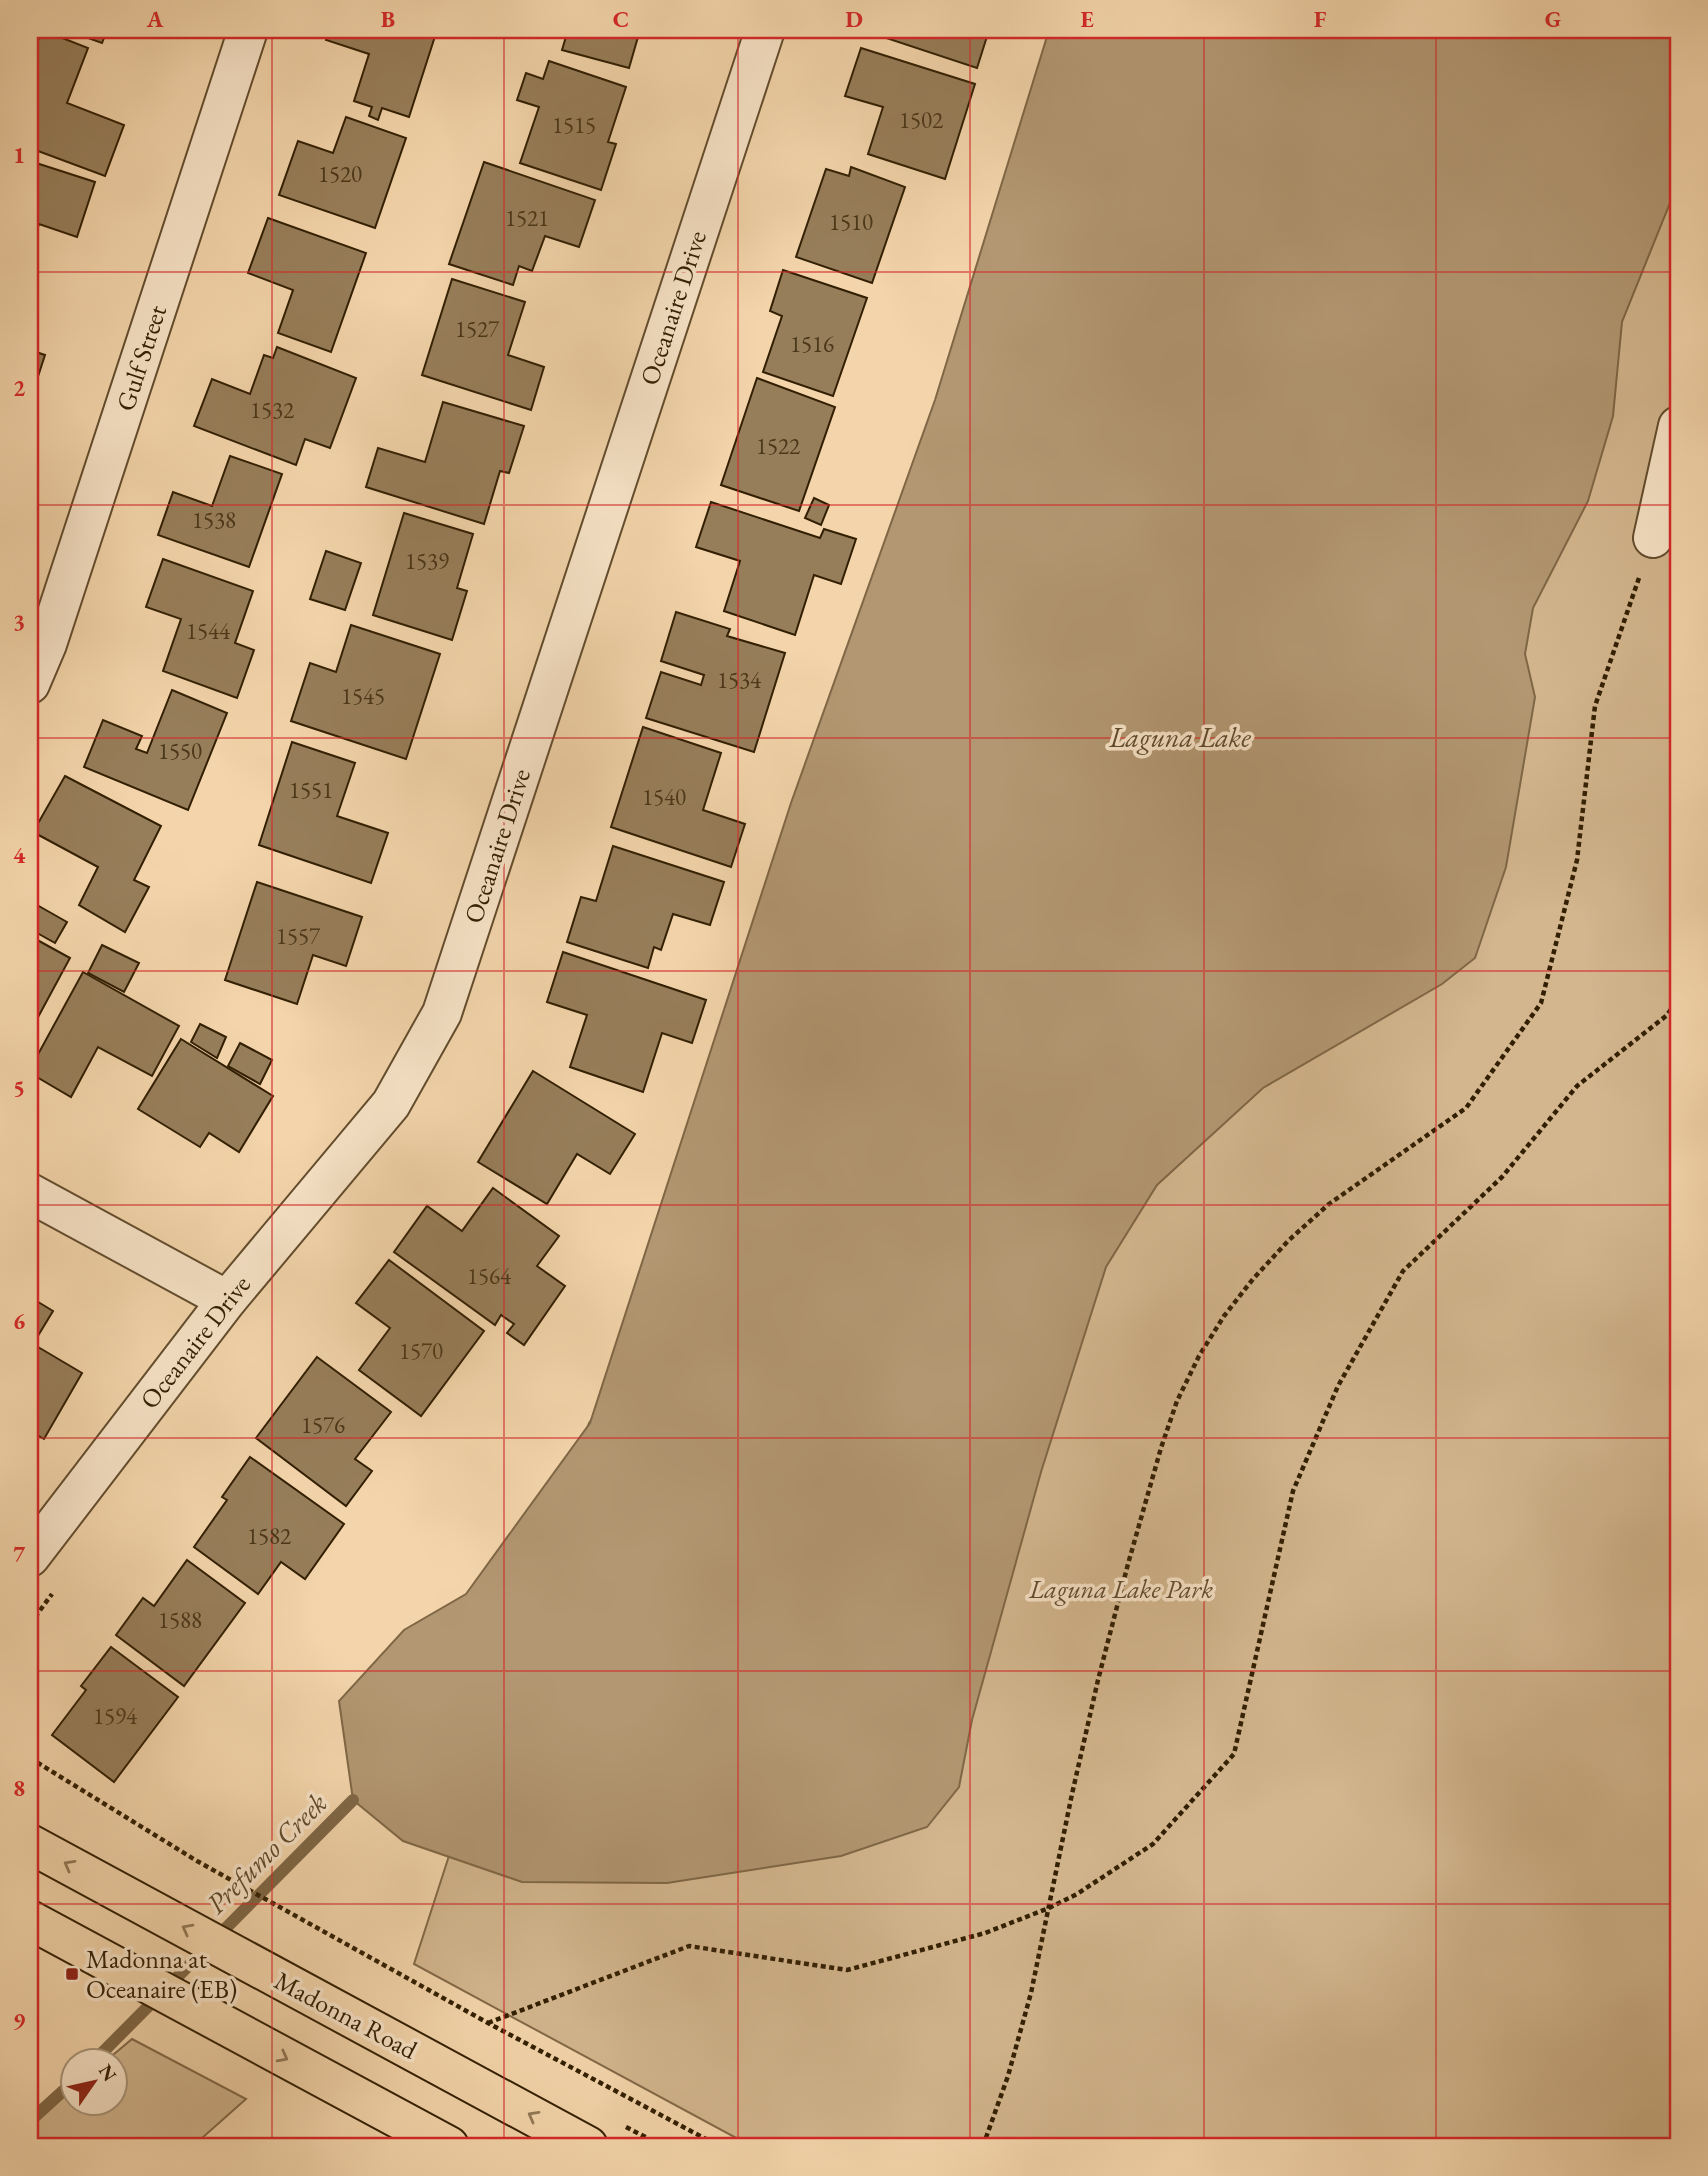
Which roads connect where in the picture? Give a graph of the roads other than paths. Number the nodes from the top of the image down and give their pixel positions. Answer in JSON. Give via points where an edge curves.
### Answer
{"nodes":[{"id":1,"x":248,"y":30,"type":"edge"},
{"id":2,"x":765,"y":30,"type":"edge"},
{"id":3,"x":1678,"y":426,"type":"edge"},
{"id":4,"x":1653,"y":538,"type":"road end"},
{"id":5,"x":38,"y":639,"type":"edge"},
{"id":6,"x":30,"y":684,"type":"edge"},
{"id":7,"x":30,"y":1193,"type":"edge"},
{"id":8,"x":227,"y":1300,"type":"junction"},
{"id":9,"x":30,"y":1557,"type":"edge"},
{"id":10,"x":30,"y":1844,"type":"edge"},
{"id":11,"x":30,"y":1920,"type":"edge"},
{"id":12,"x":449,"y":2146,"type":"edge"},
{"id":13,"x":588,"y":2146,"type":"edge"}],
"edges":[{"from":1,"to":5,"type":"street","name":"Gulf Street"},
{"from":2,"to":8,"type":"street","name":"Oceanaire Drive","via":[[442,1013],[391,1104]]},
{"from":3,"to":4,"type":"street"},
{"from":5,"to":6,"type":"street","name":"Gulf Street"},
{"from":7,"to":8,"type":"street"},
{"from":8,"to":9,"type":"street","name":"Oceanaire Drive"},
{"from":13,"to":10,"type":"main road","name":"Madonna Road","one_way":true},
{"from":11,"to":12,"type":"main road","one_way":true}]}
